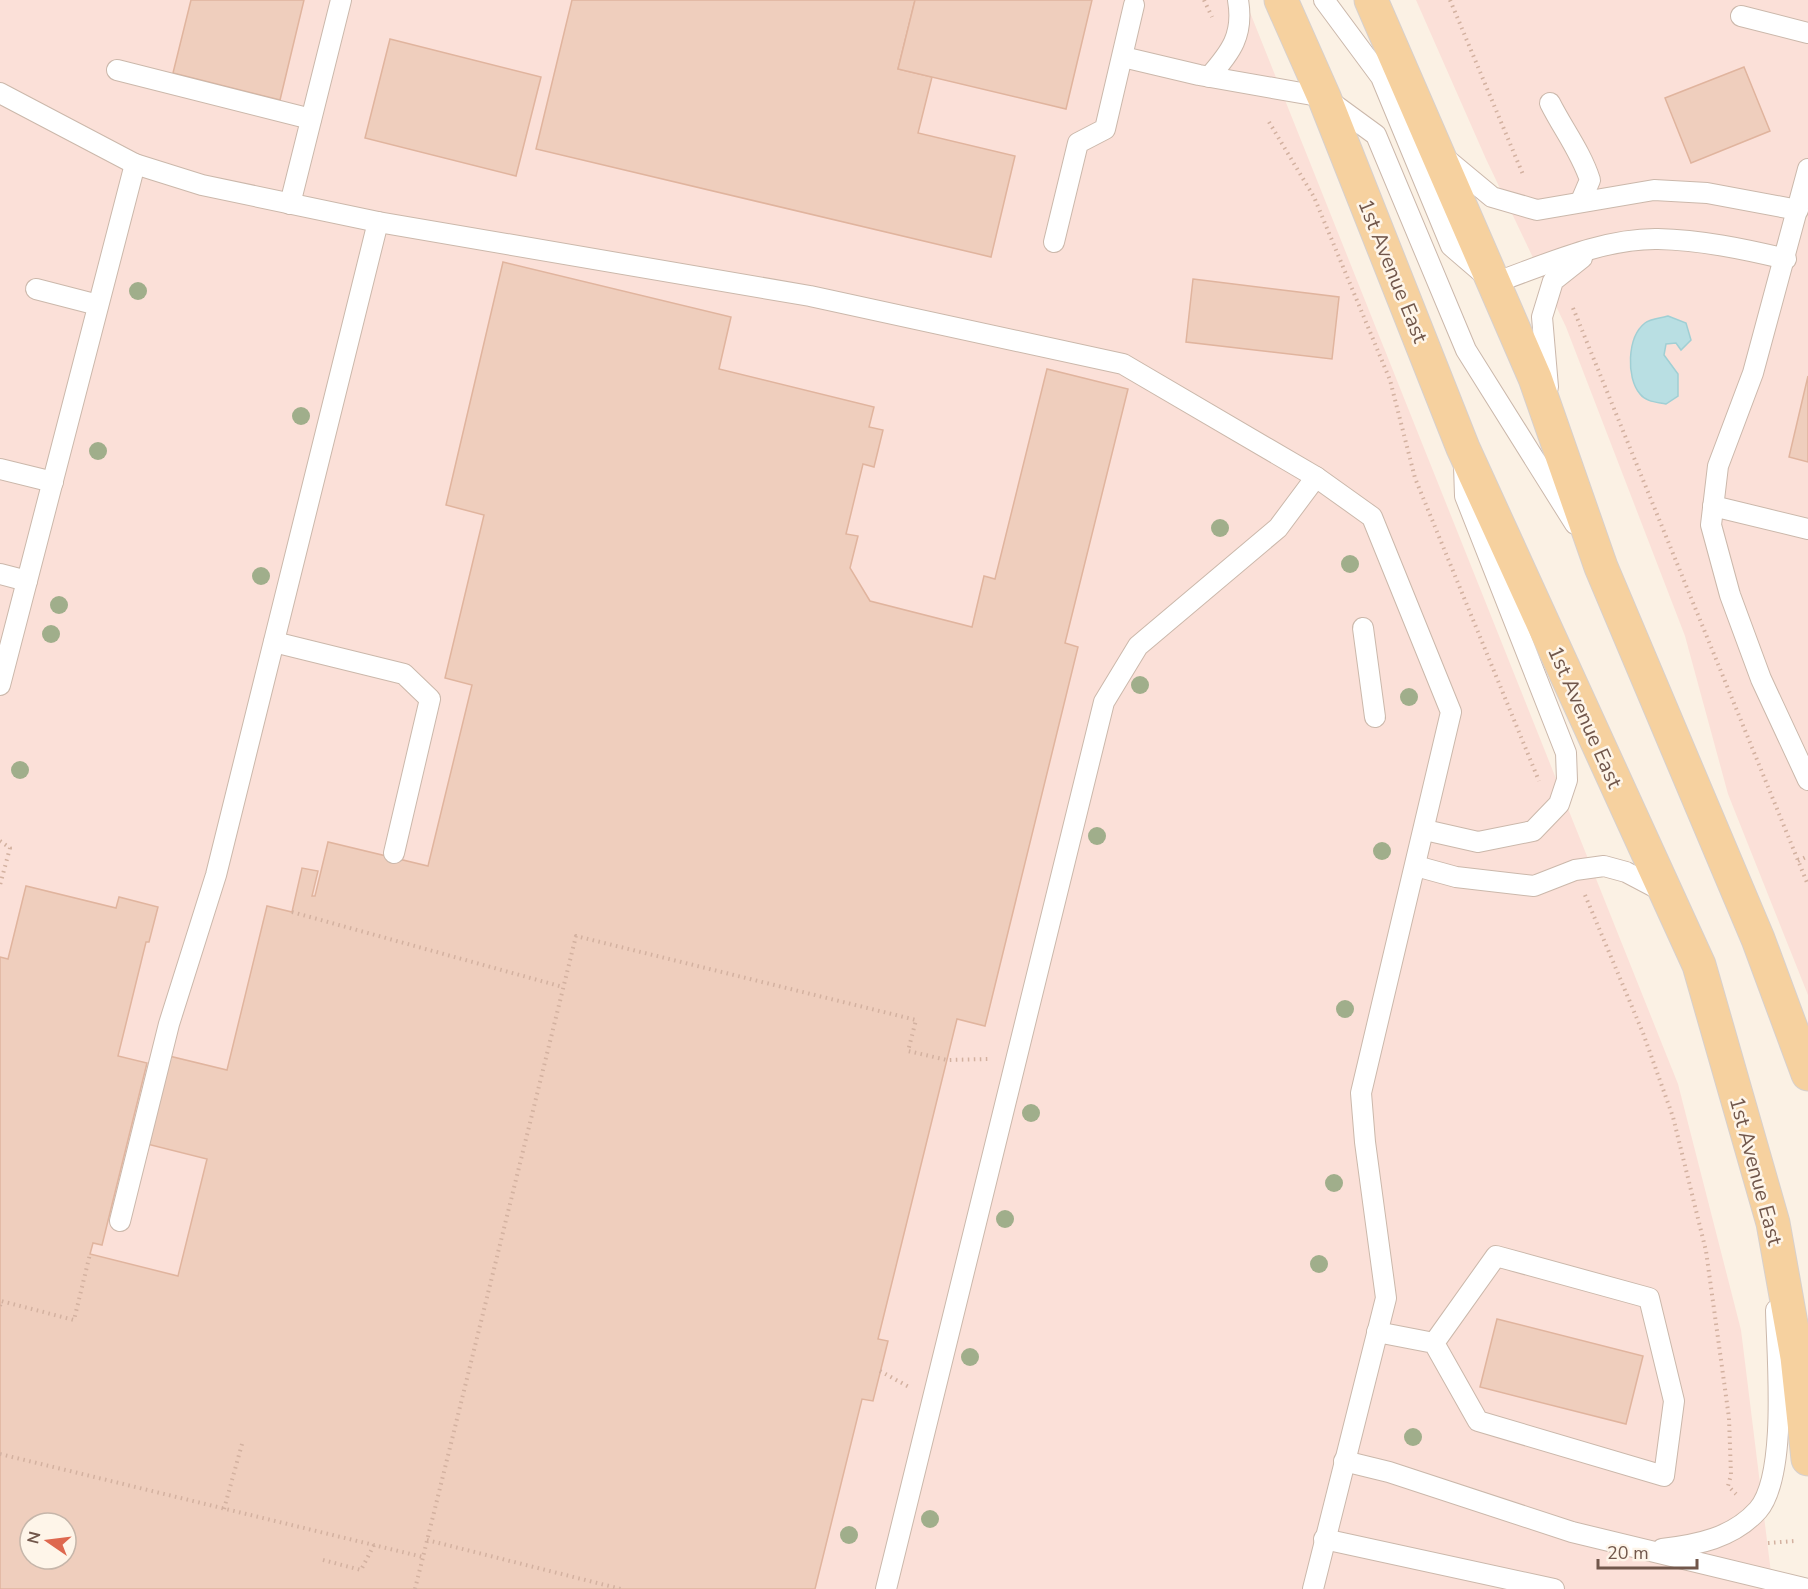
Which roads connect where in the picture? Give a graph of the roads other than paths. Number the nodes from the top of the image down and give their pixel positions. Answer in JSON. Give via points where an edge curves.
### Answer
{"nodes":[{"id":1,"x":341,"y":0,"type":"edge"},
{"id":2,"x":1238,"y":0,"type":"edge"},
{"id":3,"x":1281,"y":0,"type":"edge"},
{"id":4,"x":1324,"y":0,"type":"edge"},
{"id":5,"x":1371,"y":0,"type":"edge"},
{"id":6,"x":1134,"y":5,"type":"dead end"},
{"id":7,"x":1741,"y":15,"type":"dead end"},
{"id":8,"x":1808,"y":33,"type":"edge"},
{"id":9,"x":1123,"y":57,"type":"junction"},
{"id":10,"x":117,"y":70,"type":"dead end"},
{"id":11,"x":1209,"y":77,"type":"junction"},
{"id":12,"x":0,"y":93,"type":"edge"},
{"id":13,"x":1324,"y":97,"type":"junction"},
{"id":14,"x":1550,"y":103,"type":"dead end"},
{"id":15,"x":311,"y":119,"type":"junction"},
{"id":16,"x":1438,"y":151,"type":"junction"},
{"id":17,"x":135,"y":164,"type":"junction"},
{"id":18,"x":1808,"y":169,"type":"edge"},
{"id":19,"x":1581,"y":201,"type":"junction"},
{"id":20,"x":290,"y":204,"type":"junction"},
{"id":21,"x":1798,"y":210,"type":"junction"},
{"id":22,"x":378,"y":222,"type":"junction"},
{"id":23,"x":1054,"y":242,"type":"dead end"},
{"id":24,"x":1592,"y":250,"type":"junction"},
{"id":25,"x":1786,"y":259,"type":"junction"},
{"id":26,"x":1494,"y":283,"type":"junction"},
{"id":27,"x":36,"y":290,"type":"dead end"},
{"id":28,"x":98,"y":305,"type":"junction"},
{"id":29,"x":1550,"y":417,"type":"junction"},
{"id":30,"x":1463,"y":448,"type":"junction"},
{"id":31,"x":0,"y":469,"type":"edge"},
{"id":32,"x":1316,"y":477,"type":"junction"},
{"id":33,"x":52,"y":482,"type":"junction"},
{"id":34,"x":1713,"y":506,"type":"junction"},
{"id":35,"x":1808,"y":529,"type":"edge"},
{"id":36,"x":1601,"y":567,"type":"junction"},
{"id":37,"x":0,"y":574,"type":"edge"},
{"id":38,"x":27,"y":581,"type":"junction"},
{"id":39,"x":1363,"y":628,"type":"dead end"},
{"id":40,"x":274,"y":642,"type":"junction"},
{"id":41,"x":1,"y":681,"type":"edge"},
{"id":42,"x":1375,"y":717,"type":"dead end"},
{"id":43,"x":1808,"y":780,"type":"edge"},
{"id":44,"x":1425,"y":830,"type":"junction"},
{"id":45,"x":394,"y":853,"type":"dead end"},
{"id":46,"x":1416,"y":866,"type":"junction"},
{"id":47,"x":1665,"y":892,"type":"junction"},
{"id":48,"x":1808,"y":1074,"type":"edge"},
{"id":49,"x":120,"y":1221,"type":"dead end"},
{"id":50,"x":1773,"y":1223,"type":"junction"},
{"id":51,"x":1377,"y":1332,"type":"junction"},
{"id":52,"x":1434,"y":1343,"type":"junction"},
{"id":53,"x":1808,"y":1459,"type":"edge"},
{"id":54,"x":1344,"y":1461,"type":"junction"},
{"id":55,"x":1324,"y":1539,"type":"junction"},
{"id":56,"x":1651,"y":1551,"type":"junction"},
{"id":57,"x":886,"y":1589,"type":"edge"},
{"id":58,"x":1313,"y":1589,"type":"edge"},
{"id":59,"x":1554,"y":1589,"type":"edge"},
{"id":60,"x":1808,"y":1589,"type":"edge"}],
"edges":[{"from":1,"to":15,"type":"lane"},
{"from":2,"to":11,"type":"lane","via":[[1242,21],[1230,54]]},
{"from":3,"to":13,"type":"main road","name":"1st Avenue East"},
{"from":4,"to":26,"type":"lane","via":[[1381,77],[1451,246]]},
{"from":5,"to":16,"type":"main road"},
{"from":6,"to":9,"type":"lane"},
{"from":7,"to":8,"type":"lane"},
{"from":9,"to":11,"type":"lane"},
{"from":9,"to":23,"type":"lane","via":[[1105,129],[1078,143]]},
{"from":10,"to":15,"type":"lane"},
{"from":11,"to":13,"type":"lane"},
{"from":12,"to":17,"type":"lane"},
{"from":13,"to":30,"type":"main road","name":"1st Avenue East"},
{"from":13,"to":36,"type":"lane","via":[[1376,135],[1466,350]]},
{"from":14,"to":19,"type":"lane","via":[[1583,158],[1590,180]]},
{"from":15,"to":20,"type":"lane"},
{"from":16,"to":19,"type":"lane","via":[[1492,197],[1537,210]]},
{"from":16,"to":26,"type":"main road"},
{"from":17,"to":20,"type":"lane","via":[[202,185]]},
{"from":17,"to":28,"type":"lane"},
{"from":18,"to":21,"type":"lane"},
{"from":19,"to":21,"type":"lane","via":[[1654,190],[1707,193]]},
{"from":20,"to":22,"type":"lane"},
{"from":21,"to":25,"type":"lane"},
{"from":22,"to":32,"type":"lane","via":[[810,296],[1123,364]]},
{"from":22,"to":40,"type":"lane"},
{"from":24,"to":25,"type":"lane","via":[[1657,239],[1730,246]]},
{"from":24,"to":26,"type":"lane"},
{"from":24,"to":29,"type":"lane","via":[[1553,281],[1542,317]]},
{"from":25,"to":34,"type":"lane","via":[[1753,373],[1718,466]]},
{"from":26,"to":29,"type":"main road"},
{"from":27,"to":28,"type":"lane"},
{"from":28,"to":33,"type":"lane"},
{"from":29,"to":36,"type":"main road"},
{"from":30,"to":44,"type":"lane","via":[[1465,495],[1566,753],[1567,780],[1559,804],[1533,831],[1478,842]]},
{"from":30,"to":47,"type":"main road","name":"1st Avenue East"},
{"from":31,"to":33,"type":"lane"},
{"from":32,"to":44,"type":"lane","via":[[1372,518],[1451,712]]},
{"from":32,"to":57,"type":"lane","via":[[1278,528],[1138,646],[1104,702]]},
{"from":33,"to":38,"type":"lane"},
{"from":34,"to":35,"type":"lane"},
{"from":34,"to":43,"type":"lane","via":[[1711,525],[1730,595],[1761,680]]},
{"from":36,"to":48,"type":"main road","via":[[1758,939]]},
{"from":37,"to":38,"type":"lane"},
{"from":38,"to":41,"type":"lane"},
{"from":39,"to":42,"type":"lane"},
{"from":40,"to":45,"type":"lane","via":[[404,674],[430,699]]},
{"from":40,"to":49,"type":"lane","via":[[216,875],[169,1024]]},
{"from":44,"to":46,"type":"lane"},
{"from":46,"to":47,"type":"lane","via":[[1456,877],[1534,885],[1575,870],[1604,866],[1626,872]]},
{"from":46,"to":51,"type":"lane","via":[[1361,1093],[1386,1298]]},
{"from":47,"to":50,"type":"main road","name":"1st Avenue East","via":[[1699,965]]},
{"from":50,"to":53,"type":"main road","name":"1st Avenue East","via":[[1797,1357]]},
{"from":50,"to":56,"type":"lane","via":[[1779,1421],[1771,1476],[1759,1509],[1731,1532],[1691,1545]]},
{"from":51,"to":52,"type":"lane"},
{"from":51,"to":54,"type":"lane"},
{"from":52,"to":52,"type":"lane","via":[[1478,1421],[1664,1476],[1674,1401],[1649,1298],[1496,1256]]},
{"from":54,"to":55,"type":"lane"},
{"from":54,"to":56,"type":"lane","via":[[1572,1532]]},
{"from":55,"to":58,"type":"lane"},
{"from":55,"to":59,"type":"lane"},
{"from":56,"to":60,"type":"lane"}]}
